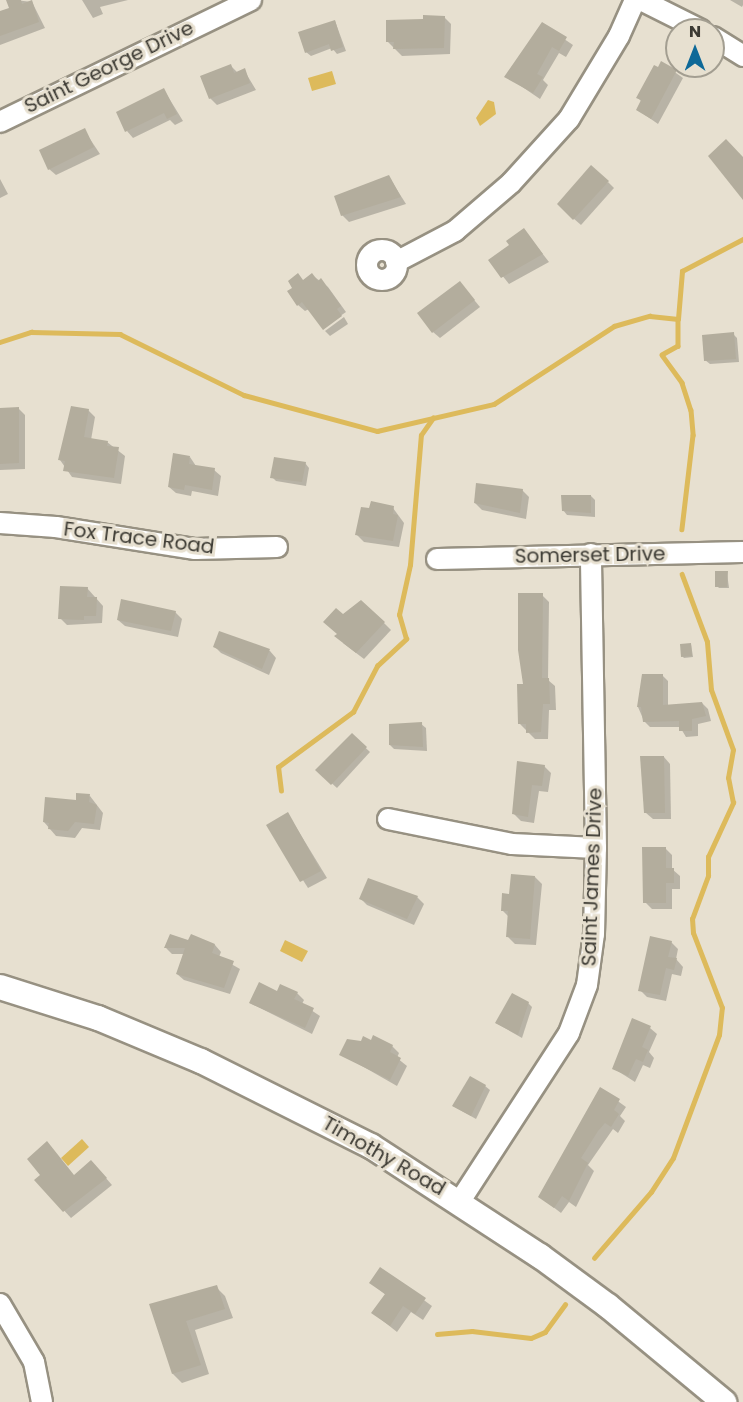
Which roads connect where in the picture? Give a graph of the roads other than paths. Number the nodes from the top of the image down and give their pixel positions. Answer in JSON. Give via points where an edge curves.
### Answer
{"nodes":[{"id":1,"x":251,"y":0,"type":"edge"},
{"id":2,"x":635,"y":0,"type":"edge"},
{"id":3,"x":640,"y":0,"type":"edge"},
{"id":4,"x":677,"y":18,"type":"edge"},
{"id":5,"x":725,"y":45,"type":"edge"},
{"id":6,"x":743,"y":56,"type":"edge"},
{"id":7,"x":0,"y":122,"type":"edge"},
{"id":8,"x":396,"y":262,"type":"dead end"},
{"id":9,"x":0,"y":523,"type":"edge"},
{"id":10,"x":277,"y":547,"type":"dead end"},
{"id":11,"x":743,"y":552,"type":"edge"},
{"id":12,"x":591,"y":554,"type":"junction"},
{"id":13,"x":437,"y":559,"type":"dead end"},
{"id":14,"x":388,"y":819,"type":"dead end"},
{"id":15,"x":596,"y":848,"type":"junction"},
{"id":16,"x":0,"y":987,"type":"edge"},
{"id":17,"x":460,"y":1201,"type":"junction"},
{"id":18,"x":0,"y":1304,"type":"edge"},
{"id":19,"x":42,"y":1402,"type":"edge"},
{"id":20,"x":724,"y":1402,"type":"edge"}],
"edges":[{"from":1,"to":7,"type":"street","name":"Saint George Drive"},
{"from":2,"to":8,"type":"street","via":[[619,36],[569,119],[511,183],[455,231]]},
{"from":3,"to":4,"type":"street"},
{"from":5,"to":6,"type":"street"},
{"from":9,"to":10,"type":"street","name":"Fox Trace Road","via":[[56,527],[195,549]]},
{"from":11,"to":12,"type":"street","name":"Somerset Drive"},
{"from":12,"to":13,"type":"street","name":"Somerset Drive"},
{"from":12,"to":15,"type":"street","name":"Saint James Drive"},
{"from":14,"to":15,"type":"street","via":[[512,844]]},
{"from":15,"to":17,"type":"street","name":"Saint James Drive","via":[[593,942],[580,1009],[557,1053]]},
{"from":16,"to":17,"type":"main road","name":"Timothy Road","via":[[98,1018],[201,1060],[371,1146]]},
{"from":17,"to":20,"type":"main road","name":"Timothy Road","via":[[608,1306]]},
{"from":18,"to":19,"type":"street","via":[[34,1362]]}]}
